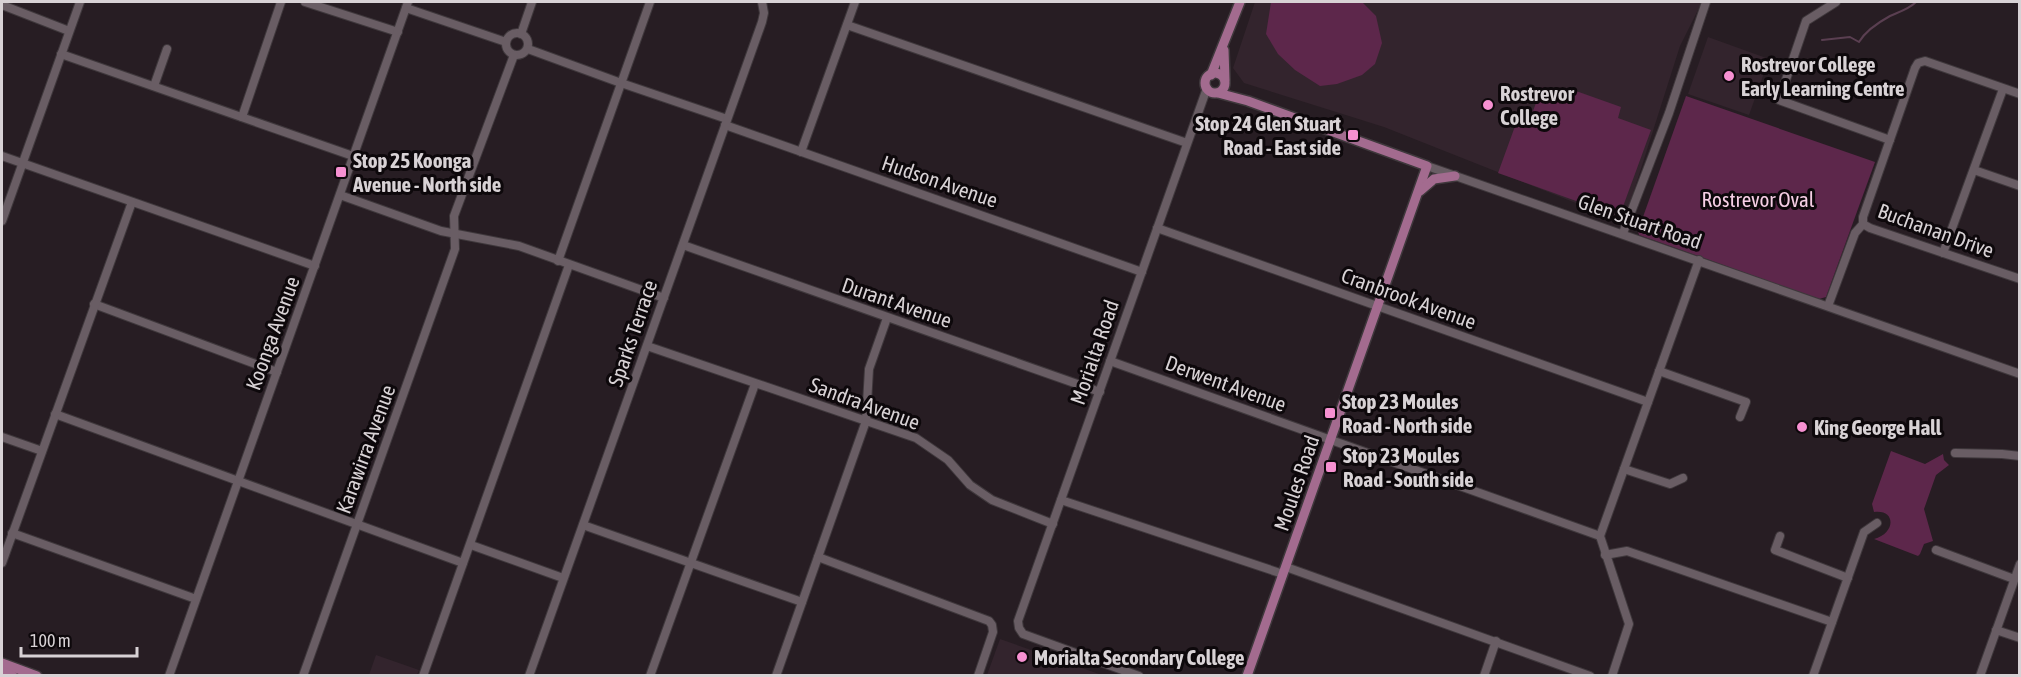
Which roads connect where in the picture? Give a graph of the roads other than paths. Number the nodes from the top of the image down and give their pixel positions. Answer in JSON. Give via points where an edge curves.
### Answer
{"nodes":[{"id":1,"x":80,"y":2,"type":"edge"},
{"id":2,"x":281,"y":2,"type":"edge"},
{"id":3,"x":305,"y":2,"type":"edge"},
{"id":4,"x":532,"y":2,"type":"edge"},
{"id":5,"x":650,"y":2,"type":"edge"},
{"id":6,"x":762,"y":2,"type":"edge"},
{"id":7,"x":855,"y":2,"type":"edge"},
{"id":8,"x":1240,"y":2,"type":"edge"},
{"id":9,"x":1706,"y":2,"type":"edge"},
{"id":10,"x":1836,"y":2,"type":"edge"},
{"id":11,"x":407,"y":4,"type":"edge"},
{"id":12,"x":2,"y":5,"type":"edge"},
{"id":13,"x":847,"y":25,"type":"junction"},
{"id":14,"x":69,"y":31,"type":"junction"},
{"id":15,"x":398,"y":32,"type":"junction"},
{"id":16,"x":521,"y":33,"type":"junction"},
{"id":17,"x":506,"y":42,"type":"junction"},
{"id":18,"x":1224,"y":44,"type":"junction"},
{"id":19,"x":167,"y":48,"type":"dead end"},
{"id":20,"x":528,"y":48,"type":"junction"},
{"id":21,"x":61,"y":54,"type":"junction"},
{"id":22,"x":514,"y":55,"type":"junction"},
{"id":23,"x":1211,"y":75,"type":"junction"},
{"id":24,"x":1225,"y":81,"type":"junction"},
{"id":25,"x":621,"y":83,"type":"junction"},
{"id":26,"x":154,"y":86,"type":"junction"},
{"id":27,"x":1208,"y":88,"type":"junction"},
{"id":28,"x":2003,"y":89,"type":"junction"},
{"id":29,"x":1218,"y":93,"type":"junction"},
{"id":30,"x":2019,"y":94,"type":"edge"},
{"id":31,"x":1248,"y":101,"type":"junction"},
{"id":32,"x":242,"y":117,"type":"junction"},
{"id":33,"x":726,"y":122,"type":"junction"},
{"id":34,"x":1890,"y":140,"type":"junction"},
{"id":35,"x":1187,"y":143,"type":"junction"},
{"id":36,"x":801,"y":152,"type":"junction"},
{"id":37,"x":2,"y":156,"type":"edge"},
{"id":38,"x":353,"y":156,"type":"junction"},
{"id":39,"x":22,"y":164,"type":"junction"},
{"id":40,"x":1427,"y":166,"type":"junction"},
{"id":41,"x":1974,"y":170,"type":"junction"},
{"id":42,"x":1455,"y":176,"type":"junction"},
{"id":43,"x":2019,"y":186,"type":"edge"},
{"id":44,"x":340,"y":195,"type":"junction"},
{"id":45,"x":1417,"y":195,"type":"junction"},
{"id":46,"x":132,"y":202,"type":"junction"},
{"id":47,"x":2,"y":221,"type":"edge"},
{"id":48,"x":1863,"y":224,"type":"junction"},
{"id":49,"x":1157,"y":228,"type":"junction"},
{"id":50,"x":1623,"y":233,"type":"junction"},
{"id":51,"x":455,"y":234,"type":"junction"},
{"id":52,"x":683,"y":245,"type":"junction"},
{"id":53,"x":1943,"y":253,"type":"junction"},
{"id":54,"x":1699,"y":260,"type":"junction"},
{"id":55,"x":558,"y":261,"type":"junction"},
{"id":56,"x":569,"y":265,"type":"junction"},
{"id":57,"x":315,"y":266,"type":"junction"},
{"id":58,"x":1142,"y":272,"type":"junction"},
{"id":59,"x":2019,"y":279,"type":"edge"},
{"id":60,"x":664,"y":298,"type":"junction"},
{"id":61,"x":94,"y":304,"type":"junction"},
{"id":62,"x":1378,"y":306,"type":"junction"},
{"id":63,"x":1828,"y":306,"type":"junction"},
{"id":64,"x":887,"y":318,"type":"junction"},
{"id":65,"x":647,"y":346,"type":"junction"},
{"id":66,"x":1110,"y":361,"type":"junction"},
{"id":67,"x":1659,"y":371,"type":"junction"},
{"id":68,"x":277,"y":372,"type":"junction"},
{"id":69,"x":2019,"y":374,"type":"edge"},
{"id":70,"x":755,"y":384,"type":"junction"},
{"id":71,"x":1100,"y":392,"type":"junction"},
{"id":72,"x":1648,"y":402,"type":"junction"},
{"id":73,"x":55,"y":414,"type":"junction"},
{"id":74,"x":1740,"y":417,"type":"dead end"},
{"id":75,"x":866,"y":421,"type":"junction"},
{"id":76,"x":2,"y":437,"type":"edge"},
{"id":77,"x":1330,"y":440,"type":"junction"},
{"id":78,"x":42,"y":451,"type":"junction"},
{"id":79,"x":1955,"y":453,"type":"dead end"},
{"id":80,"x":2019,"y":456,"type":"edge"},
{"id":81,"x":1624,"y":468,"type":"junction"},
{"id":82,"x":1683,"y":477,"type":"dead end"},
{"id":83,"x":238,"y":480,"type":"junction"},
{"id":84,"x":1061,"y":500,"type":"junction"},
{"id":85,"x":1877,"y":523,"type":"dead end"},
{"id":86,"x":358,"y":524,"type":"junction"},
{"id":87,"x":1053,"y":524,"type":"junction"},
{"id":88,"x":583,"y":525,"type":"junction"},
{"id":89,"x":12,"y":533,"type":"junction"},
{"id":90,"x":1600,"y":536,"type":"junction"},
{"id":91,"x":1780,"y":536,"type":"dead end"},
{"id":92,"x":471,"y":544,"type":"junction"},
{"id":93,"x":1936,"y":550,"type":"dead end"},
{"id":94,"x":1605,"y":555,"type":"junction"},
{"id":95,"x":818,"y":557,"type":"junction"},
{"id":96,"x":691,"y":562,"type":"junction"},
{"id":97,"x":2,"y":563,"type":"edge"},
{"id":98,"x":463,"y":563,"type":"junction"},
{"id":99,"x":2019,"y":564,"type":"edge"},
{"id":100,"x":1284,"y":570,"type":"junction"},
{"id":101,"x":563,"y":578,"type":"junction"},
{"id":102,"x":1848,"y":578,"type":"junction"},
{"id":103,"x":2014,"y":579,"type":"junction"},
{"id":104,"x":196,"y":599,"type":"junction"},
{"id":105,"x":802,"y":602,"type":"junction"},
{"id":106,"x":1832,"y":622,"type":"junction"},
{"id":107,"x":1996,"y":630,"type":"junction"},
{"id":108,"x":2019,"y":638,"type":"edge"},
{"id":109,"x":1496,"y":641,"type":"junction"},
{"id":110,"x":2,"y":663,"type":"edge"},
{"id":111,"x":2,"y":671,"type":"edge"},
{"id":112,"x":13,"y":675,"type":"edge"},
{"id":113,"x":37,"y":675,"type":"edge"},
{"id":114,"x":169,"y":675,"type":"edge"},
{"id":115,"x":303,"y":675,"type":"edge"},
{"id":116,"x":423,"y":675,"type":"edge"},
{"id":117,"x":529,"y":675,"type":"edge"},
{"id":118,"x":650,"y":675,"type":"edge"},
{"id":119,"x":777,"y":675,"type":"edge"},
{"id":120,"x":978,"y":675,"type":"edge"},
{"id":121,"x":1139,"y":675,"type":"edge"},
{"id":122,"x":1247,"y":675,"type":"edge"},
{"id":123,"x":1484,"y":675,"type":"edge"},
{"id":124,"x":1590,"y":675,"type":"edge"},
{"id":125,"x":1612,"y":675,"type":"edge"},
{"id":126,"x":1814,"y":675,"type":"edge"},
{"id":127,"x":1980,"y":675,"type":"edge"}],
"edges":[{"from":1,"to":14,"type":"street"},
{"from":2,"to":32,"type":"street"},
{"from":3,"to":15,"type":"street"},
{"from":4,"to":16,"type":"street"},
{"from":5,"to":25,"type":"street"},
{"from":6,"to":33,"type":"street","name":"Sparks Terrace","via":[[762,22]]},
{"from":7,"to":13,"type":"street"},
{"from":8,"to":18,"type":"main road"},
{"from":9,"to":50,"type":"street"},
{"from":10,"to":34,"type":"street","via":[[1806,21],[1779,100]]},
{"from":11,"to":15,"type":"street","name":"Koonga Avenue"},
{"from":11,"to":17,"type":"street"},
{"from":12,"to":14,"type":"street"},
{"from":13,"to":35,"type":"street"},
{"from":13,"to":36,"type":"street"},
{"from":14,"to":21,"type":"street"},
{"from":15,"to":38,"type":"street","name":"Koonga Avenue"},
{"from":16,"to":17,"type":"street","via":[[510,35]]},
{"from":16,"to":20,"type":"street"},
{"from":17,"to":22,"type":"street"},
{"from":18,"to":23,"type":"main road"},
{"from":18,"to":24,"type":"main road"},
{"from":19,"to":26,"type":"street"},
{"from":20,"to":22,"type":"street"},
{"from":20,"to":25,"type":"street","name":"Hudson Avenue"},
{"from":21,"to":26,"type":"street"},
{"from":21,"to":39,"type":"street"},
{"from":22,"to":51,"type":"street","name":"Karawirra Avenue","via":[[454,216]]},
{"from":23,"to":24,"type":"main road","via":[[1219,74]]},
{"from":23,"to":27,"type":"main road","via":[[1206,82]]},
{"from":24,"to":29,"type":"main road"},
{"from":24,"to":31,"type":"main road","name":"Glen Stuart Road"},
{"from":25,"to":33,"type":"street","name":"Hudson Avenue"},
{"from":25,"to":55,"type":"street"},
{"from":26,"to":32,"type":"street"},
{"from":27,"to":29,"type":"main road"},
{"from":27,"to":35,"type":"street","name":"Morialta Road"},
{"from":28,"to":30,"type":"street","name":"Buchanan Drive"},
{"from":28,"to":34,"type":"street","name":"Buchanan Drive","via":[[1925,61],[1918,63]]},
{"from":28,"to":41,"type":"street"},
{"from":29,"to":31,"type":"main road","name":"Glen Stuart Road"},
{"from":31,"to":40,"type":"main road","name":"Glen Stuart Road"},
{"from":32,"to":38,"type":"street"},
{"from":33,"to":36,"type":"street","name":"Hudson Avenue"},
{"from":33,"to":52,"type":"street","name":"Sparks Terrace"},
{"from":34,"to":48,"type":"street","name":"Buchanan Drive"},
{"from":35,"to":49,"type":"street","name":"Morialta Road"},
{"from":36,"to":58,"type":"street","name":"Hudson Avenue"},
{"from":37,"to":39,"type":"street"},
{"from":38,"to":44,"type":"street","name":"Koonga Avenue"},
{"from":39,"to":46,"type":"street"},
{"from":39,"to":47,"type":"street"},
{"from":40,"to":42,"type":"street","name":"Glen Stuart Road"},
{"from":40,"to":45,"type":"main road","name":"Moules Road"},
{"from":41,"to":43,"type":"street"},
{"from":41,"to":53,"type":"street"},
{"from":42,"to":45,"type":"main road","via":[[1434,179]]},
{"from":42,"to":50,"type":"street","name":"Glen Stuart Road"},
{"from":44,"to":51,"type":"street"},
{"from":44,"to":57,"type":"street","name":"Koonga Avenue"},
{"from":45,"to":62,"type":"main road","name":"Moules Road"},
{"from":46,"to":57,"type":"street"},
{"from":46,"to":61,"type":"street"},
{"from":48,"to":53,"type":"street","name":"Buchanan Drive"},
{"from":48,"to":63,"type":"street","via":[[1854,232]]},
{"from":49,"to":58,"type":"street","name":"Morialta Road"},
{"from":49,"to":62,"type":"street","name":"Cranbrook Avenue"},
{"from":50,"to":54,"type":"street","name":"Glen Stuart Road"},
{"from":51,"to":55,"type":"street","via":[[519,246]]},
{"from":51,"to":86,"type":"street","name":"Karawirra Avenue","via":[[455,249]]},
{"from":52,"to":60,"type":"street","name":"Sparks Terrace"},
{"from":52,"to":64,"type":"street","name":"Durant Avenue"},
{"from":53,"to":59,"type":"street","name":"Buchanan Drive"},
{"from":54,"to":63,"type":"street","name":"Glen Stuart Road"},
{"from":54,"to":67,"type":"street"},
{"from":55,"to":56,"type":"street"},
{"from":56,"to":60,"type":"street"},
{"from":56,"to":92,"type":"street"},
{"from":57,"to":68,"type":"street","name":"Koonga Avenue"},
{"from":58,"to":66,"type":"street","name":"Morialta Road"},
{"from":60,"to":65,"type":"street","name":"Sparks Terrace"},
{"from":61,"to":68,"type":"street"},
{"from":61,"to":73,"type":"street"},
{"from":62,"to":72,"type":"street","name":"Cranbrook Avenue"},
{"from":62,"to":77,"type":"main road","name":"Moules Road"},
{"from":63,"to":69,"type":"street","name":"Glen Stuart Road"},
{"from":64,"to":71,"type":"street","name":"Durant Avenue"},
{"from":64,"to":75,"type":"street","via":[[869,369]]},
{"from":65,"to":70,"type":"street","name":"Sandra Avenue"},
{"from":65,"to":88,"type":"street","name":"Sparks Terrace"},
{"from":66,"to":71,"type":"street","name":"Morialta Road"},
{"from":66,"to":77,"type":"street","name":"Derwent Avenue"},
{"from":67,"to":72,"type":"street"},
{"from":67,"to":74,"type":"street","via":[[1746,402]]},
{"from":68,"to":83,"type":"street","name":"Koonga Avenue"},
{"from":70,"to":75,"type":"street","name":"Sandra Avenue"},
{"from":70,"to":96,"type":"street"},
{"from":71,"to":84,"type":"street","name":"Morialta Road"},
{"from":72,"to":81,"type":"street"},
{"from":73,"to":78,"type":"street"},
{"from":73,"to":83,"type":"street"},
{"from":75,"to":87,"type":"street","name":"Sandra Avenue","via":[[916,438],[948,460],[970,485],[992,500]]},
{"from":75,"to":95,"type":"street"},
{"from":76,"to":78,"type":"street"},
{"from":77,"to":90,"type":"street","name":"Derwent Avenue"},
{"from":77,"to":100,"type":"main road","name":"Moules Road"},
{"from":78,"to":89,"type":"street"},
{"from":79,"to":80,"type":"street"},
{"from":81,"to":82,"type":"street","via":[[1670,484]]},
{"from":81,"to":90,"type":"street"},
{"from":83,"to":86,"type":"street"},
{"from":83,"to":104,"type":"street","name":"Koonga Avenue"},
{"from":84,"to":87,"type":"street","name":"Morialta Road"},
{"from":84,"to":100,"type":"street"},
{"from":85,"to":102,"type":"street","via":[[1864,532]]},
{"from":86,"to":98,"type":"street"},
{"from":86,"to":115,"type":"street","name":"Karawirra Avenue"},
{"from":87,"to":121,"type":"street","name":"Morialta Road","via":[[1018,621],[1019,628],[1023,634]]},
{"from":88,"to":96,"type":"street"},
{"from":88,"to":101,"type":"street","name":"Sparks Terrace"},
{"from":89,"to":97,"type":"street"},
{"from":89,"to":104,"type":"street"},
{"from":90,"to":94,"type":"street"},
{"from":91,"to":102,"type":"street","via":[[1775,549]]},
{"from":92,"to":98,"type":"street"},
{"from":92,"to":101,"type":"street"},
{"from":93,"to":103,"type":"street"},
{"from":94,"to":106,"type":"street","via":[[1628,551]]},
{"from":94,"to":125,"type":"street","via":[[1629,624]]},
{"from":95,"to":105,"type":"street"},
{"from":95,"to":120,"type":"street","via":[[980,616],[992,625],[993,632]]},
{"from":96,"to":105,"type":"street"},
{"from":96,"to":118,"type":"street"},
{"from":98,"to":116,"type":"street"},
{"from":99,"to":103,"type":"street"},
{"from":100,"to":109,"type":"street"},
{"from":100,"to":122,"type":"main road","name":"Moules Road"},
{"from":101,"to":117,"type":"street","name":"Sparks Terrace"},
{"from":102,"to":106,"type":"street"},
{"from":103,"to":107,"type":"street"},
{"from":104,"to":114,"type":"street","name":"Koonga Avenue"},
{"from":105,"to":119,"type":"street"},
{"from":106,"to":126,"type":"street"},
{"from":107,"to":108,"type":"street"},
{"from":107,"to":127,"type":"street"},
{"from":109,"to":123,"type":"street"},
{"from":109,"to":124,"type":"street"},
{"from":110,"to":113,"type":"main road"},
{"from":111,"to":112,"type":"main road"}]}
